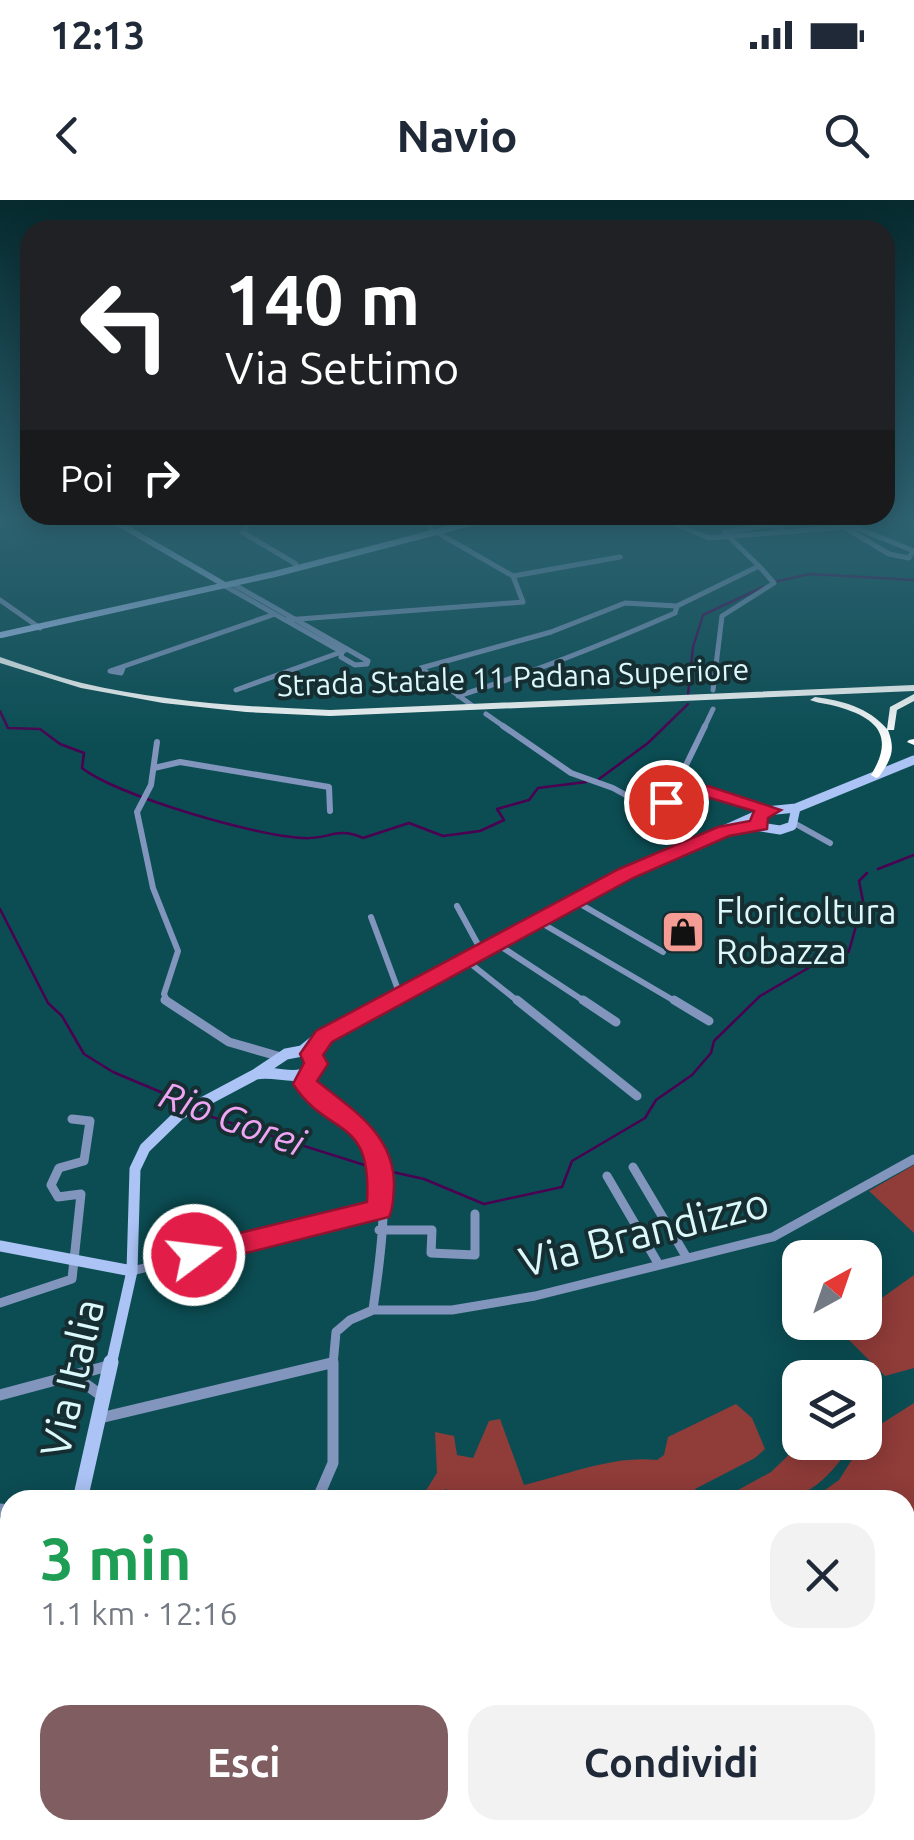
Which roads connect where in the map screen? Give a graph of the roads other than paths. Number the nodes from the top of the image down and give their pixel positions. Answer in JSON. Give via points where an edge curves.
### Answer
{"nodes":[{"id":1,"x":175,"y":595,"type":"edge"},
{"id":2,"x":246,"y":595,"type":"edge"},
{"id":3,"x":520,"y":595,"type":"edge"},
{"id":4,"x":700,"y":595,"type":"edge"},
{"id":5,"x":754,"y":595,"type":"edge"},
{"id":6,"x":0,"y":600,"type":"edge"},
{"id":7,"x":677,"y":606,"type":"junction"},
{"id":8,"x":278,"y":613,"type":"junction"},
{"id":9,"x":290,"y":619,"type":"junction"},
{"id":10,"x":38,"y":626,"type":"junction"},
{"id":11,"x":1,"y":636,"type":"edge"},
{"id":12,"x":0,"y":662,"type":"edge"},
{"id":13,"x":123,"y":668,"type":"dead end"},
{"id":14,"x":236,"y":690,"type":"dead end"},
{"id":15,"x":713,"y":690,"type":"dead end"},
{"id":16,"x":914,"y":692,"type":"edge"},
{"id":17,"x":458,"y":696,"type":"junction"},
{"id":18,"x":777,"y":698,"type":"junction"},
{"id":19,"x":474,"y":706,"type":"dead end"},
{"id":20,"x":713,"y":709,"type":"dead end"},
{"id":21,"x":486,"y":714,"type":"dead end"},
{"id":22,"x":893,"y":730,"type":"junction"},
{"id":23,"x":157,"y":742,"type":"dead end"},
{"id":24,"x":913,"y":742,"type":"edge"},
{"id":25,"x":914,"y":760,"type":"edge"},
{"id":26,"x":154,"y":768,"type":"junction"},
{"id":27,"x":876,"y":775,"type":"junction"},
{"id":28,"x":671,"y":790,"type":"junction"},
{"id":29,"x":680,"y":794,"type":"junction"},
{"id":30,"x":668,"y":800,"type":"junction"},
{"id":31,"x":748,"y":806,"type":"junction"},
{"id":32,"x":330,"y":811,"type":"dead end"},
{"id":33,"x":775,"y":811,"type":"junction"},
{"id":34,"x":759,"y":819,"type":"junction"},
{"id":35,"x":792,"y":819,"type":"junction"},
{"id":36,"x":830,"y":842,"type":"dead end"},
{"id":37,"x":575,"y":900,"type":"junction"},
{"id":38,"x":457,"y":906,"type":"dead end"},
{"id":39,"x":371,"y":917,"type":"dead end"},
{"id":40,"x":538,"y":921,"type":"junction"},
{"id":41,"x":496,"y":944,"type":"junction"},
{"id":42,"x":482,"y":952,"type":"junction"},
{"id":43,"x":663,"y":952,"type":"dead end"},
{"id":44,"x":466,"y":960,"type":"junction"},
{"id":45,"x":400,"y":995,"type":"junction"},
{"id":46,"x":709,"y":1021,"type":"dead end"},
{"id":47,"x":616,"y":1022,"type":"dead end"},
{"id":48,"x":290,"y":1058,"type":"junction"},
{"id":49,"x":301,"y":1077,"type":"junction"},
{"id":50,"x":637,"y":1096,"type":"dead end"},
{"id":51,"x":72,"y":1119,"type":"dead end"},
{"id":52,"x":914,"y":1159,"type":"edge"},
{"id":53,"x":633,"y":1167,"type":"dead end"},
{"id":54,"x":607,"y":1176,"type":"dead end"},
{"id":55,"x":380,"y":1210,"type":"junction"},
{"id":56,"x":475,"y":1214,"type":"dead end"},
{"id":57,"x":380,"y":1230,"type":"junction"},
{"id":58,"x":0,"y":1246,"type":"edge"},
{"id":59,"x":686,"y":1258,"type":"junction"},
{"id":60,"x":77,"y":1261,"type":"junction"},
{"id":61,"x":660,"y":1265,"type":"junction"},
{"id":62,"x":132,"y":1271,"type":"junction"},
{"id":63,"x":0,"y":1303,"type":"edge"},
{"id":64,"x":374,"y":1310,"type":"junction"},
{"id":65,"x":112,"y":1364,"type":"junction"},
{"id":66,"x":332,"y":1364,"type":"junction"},
{"id":67,"x":73,"y":1376,"type":"junction"},
{"id":68,"x":0,"y":1396,"type":"edge"},
{"id":69,"x":104,"y":1398,"type":"junction"},
{"id":70,"x":100,"y":1418,"type":"junction"},
{"id":71,"x":82,"y":1490,"type":"edge"},
{"id":72,"x":325,"y":1490,"type":"edge"}],
"edges":[{"from":1,"to":10,"type":"street"},
{"from":2,"to":8,"type":"street"},
{"from":3,"to":9,"type":"street","via":[[523,602]]},
{"from":4,"to":7,"type":"street"},
{"from":5,"to":15,"type":"street","via":[[722,616]]},
{"from":6,"to":10,"type":"street"},
{"from":7,"to":17,"type":"street","via":[[675,613],[571,658]]},
{"from":7,"to":17,"type":"street","via":[[625,603],[552,632],[421,668]]},
{"from":8,"to":9,"type":"street"},
{"from":8,"to":13,"type":"street"},
{"from":9,"to":14,"type":"street","via":[[345,651]]},
{"from":10,"to":11,"type":"street"},
{"from":12,"to":16,"type":"highway","name":"Strada Statale 11 Padana Superiore","via":[[143,698],[238,710],[330,713]]},
{"from":12,"to":18,"type":"highway","name":"Strada Statale 11 Padana Superiore","via":[[94,692],[235,713],[384,716]]},
{"from":16,"to":18,"type":"highway","name":"Strada Statale 11 Padana Superiore"},
{"from":16,"to":22,"type":"highway","via":[[893,709]]},
{"from":17,"to":19,"type":"street"},
{"from":18,"to":22,"type":"highway","via":[[842,703],[872,713]]},
{"from":20,"to":28,"type":"street"},
{"from":21,"to":30,"type":"street","via":[[588,780],[648,808]]},
{"from":22,"to":24,"type":"highway"},
{"from":22,"to":27,"type":"highway","via":[[896,756]]},
{"from":23,"to":26,"type":"street"},
{"from":25,"to":27,"type":"street"},
{"from":26,"to":32,"type":"street","via":[[180,762],[329,787]]},
{"from":26,"to":48,"type":"street","via":[[137,812],[150,877],[178,951],[165,1001],[229,1042]]},
{"from":27,"to":35,"type":"street"},
{"from":28,"to":29,"type":"street"},
{"from":28,"to":30,"type":"street"},
{"from":29,"to":30,"type":"street"},
{"from":29,"to":31,"type":"street","via":[[708,791]]},
{"from":31,"to":33,"type":"street"},
{"from":31,"to":34,"type":"street"},
{"from":33,"to":34,"type":"street"},
{"from":33,"to":35,"type":"street"},
{"from":34,"to":35,"type":"street","via":[[775,830]]},
{"from":34,"to":37,"type":"street"},
{"from":35,"to":36,"type":"street"},
{"from":37,"to":40,"type":"street"},
{"from":37,"to":43,"type":"street"},
{"from":38,"to":42,"type":"street"},
{"from":39,"to":45,"type":"street"},
{"from":40,"to":41,"type":"street"},
{"from":40,"to":46,"type":"street"},
{"from":41,"to":42,"type":"street"},
{"from":41,"to":47,"type":"street"},
{"from":42,"to":44,"type":"street"},
{"from":44,"to":45,"type":"street"},
{"from":44,"to":50,"type":"street"},
{"from":45,"to":48,"type":"street"},
{"from":48,"to":49,"type":"street"},
{"from":48,"to":49,"type":"street","via":[[316,1064]]},
{"from":48,"to":62,"type":"street","name":"Via Italia","via":[[162,1128],[140,1154]]},
{"from":49,"to":55,"type":"street","via":[[302,1088],[368,1137],[382,1166]]},
{"from":51,"to":60,"type":"street","via":[[90,1122],[84,1161],[59,1168],[52,1185],[58,1197],[82,1194]]},
{"from":52,"to":59,"type":"street","name":"Via Brandizzo","via":[[773,1237]]},
{"from":53,"to":59,"type":"street"},
{"from":54,"to":61,"type":"street"},
{"from":55,"to":57,"type":"street"},
{"from":55,"to":62,"type":"street"},
{"from":56,"to":57,"type":"street","via":[[474,1255],[431,1253],[432,1230]]},
{"from":57,"to":64,"type":"street"},
{"from":58,"to":60,"type":"street"},
{"from":59,"to":61,"type":"street","name":"Via Brandizzo"},
{"from":60,"to":62,"type":"street"},
{"from":60,"to":63,"type":"street","via":[[72,1278]]},
{"from":61,"to":64,"type":"street","name":"Via Brandizzo","via":[[452,1310]]},
{"from":62,"to":65,"type":"street","name":"Via Italia"},
{"from":64,"to":66,"type":"street","via":[[336,1332]]},
{"from":65,"to":67,"type":"street"},
{"from":65,"to":69,"type":"street","name":"Via Italia"},
{"from":66,"to":70,"type":"street"},
{"from":66,"to":72,"type":"street","via":[[334,1468]]},
{"from":67,"to":68,"type":"street"},
{"from":67,"to":69,"type":"street"},
{"from":69,"to":70,"type":"street","name":"Via Italia"},
{"from":70,"to":71,"type":"street","name":"Via Italia"}]}
